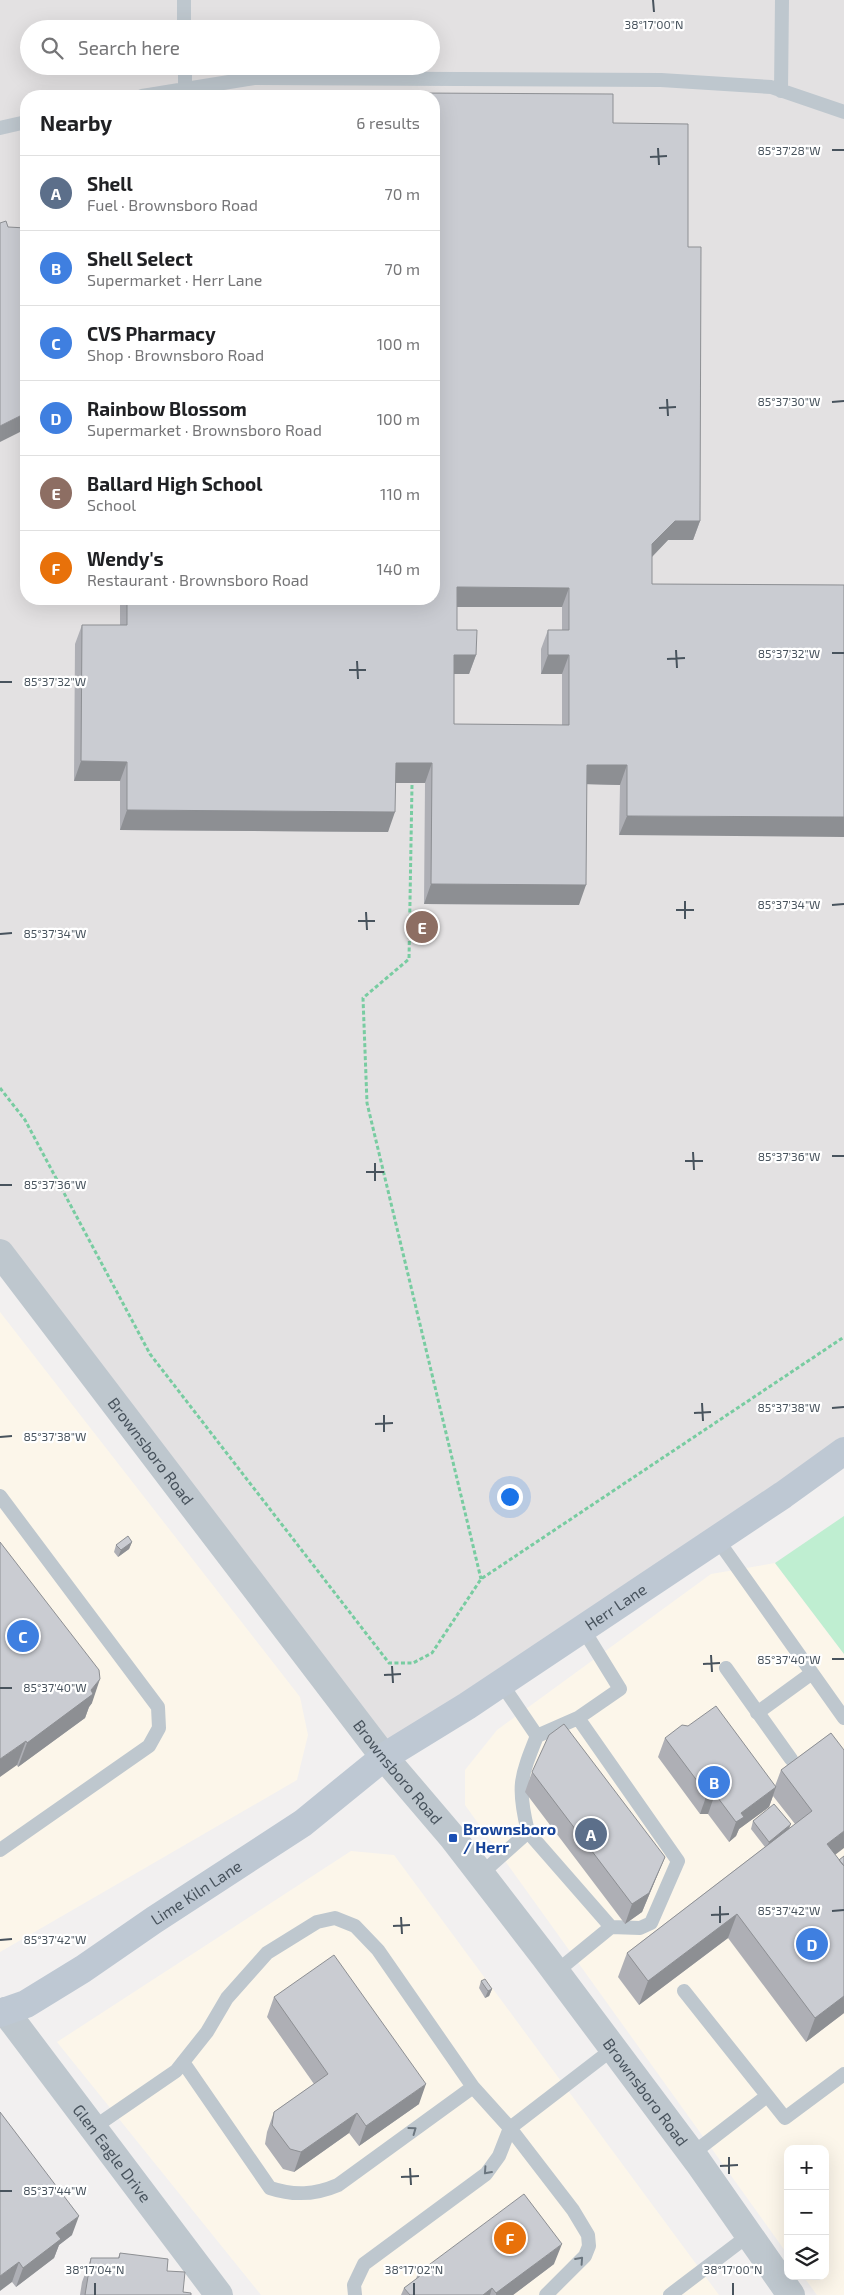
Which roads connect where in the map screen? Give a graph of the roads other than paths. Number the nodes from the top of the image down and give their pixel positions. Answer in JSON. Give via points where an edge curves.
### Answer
{"nodes":[{"id":1,"x":184,"y":0,"type":"edge"},
{"id":2,"x":782,"y":0,"type":"edge"},
{"id":3,"x":184,"y":20,"type":"edge"},
{"id":4,"x":185,"y":75,"type":"edge"},
{"id":5,"x":185,"y":89,"type":"junction"},
{"id":6,"x":179,"y":90,"type":"edge"},
{"id":7,"x":781,"y":91,"type":"junction"},
{"id":8,"x":844,"y":112,"type":"edge"},
{"id":9,"x":20,"y":123,"type":"edge"},
{"id":10,"x":0,"y":128,"type":"edge"},
{"id":11,"x":0,"y":1253,"type":"edge"},
{"id":12,"x":844,"y":1450,"type":"edge"},
{"id":13,"x":0,"y":1496,"type":"edge"},
{"id":14,"x":717,"y":1539,"type":"junction"},
{"id":15,"x":583,"y":1629,"type":"junction"},
{"id":16,"x":726,"y":1668,"type":"dead end"},
{"id":17,"x":812,"y":1673,"type":"junction"},
{"id":18,"x":501,"y":1684,"type":"junction"},
{"id":19,"x":757,"y":1712,"type":"junction"},
{"id":20,"x":578,"y":1718,"type":"junction"},
{"id":21,"x":844,"y":1718,"type":"edge"},
{"id":22,"x":537,"y":1736,"type":"junction"},
{"id":23,"x":384,"y":1757,"type":"junction"},
{"id":24,"x":791,"y":1759,"type":"dead end"},
{"id":25,"x":528,"y":1832,"type":"junction"},
{"id":26,"x":0,"y":1850,"type":"edge"},
{"id":27,"x":481,"y":1874,"type":"junction"},
{"id":28,"x":611,"y":1927,"type":"junction"},
{"id":29,"x":556,"y":1972,"type":"junction"},
{"id":30,"x":684,"y":1991,"type":"dead end"},
{"id":31,"x":2,"y":2009,"type":"edge"},
{"id":32,"x":614,"y":2048,"type":"junction"},
{"id":33,"x":183,"y":2062,"type":"junction"},
{"id":34,"x":844,"y":2074,"type":"edge"},
{"id":35,"x":472,"y":2087,"type":"junction"},
{"id":36,"x":767,"y":2096,"type":"junction"},
{"id":37,"x":93,"y":2128,"type":"junction"},
{"id":38,"x":510,"y":2128,"type":"junction"},
{"id":39,"x":692,"y":2154,"type":"junction"},
{"id":40,"x":749,"y":2235,"type":"junction"},
{"id":41,"x":219,"y":2295,"type":"edge"},
{"id":42,"x":355,"y":2295,"type":"edge"},
{"id":43,"x":546,"y":2295,"type":"edge"},
{"id":44,"x":670,"y":2295,"type":"edge"},
{"id":45,"x":791,"y":2295,"type":"edge"}],
"edges":[{"from":1,"to":3,"type":"lane"},
{"from":2,"to":7,"type":"lane"},
{"from":4,"to":5,"type":"lane"},
{"from":5,"to":6,"type":"lane"},
{"from":5,"to":7,"type":"lane","via":[[254,78],[661,80],[750,85]]},
{"from":7,"to":8,"type":"lane"},
{"from":9,"to":10,"type":"lane"},
{"from":11,"to":23,"type":"street","name":"Brownsboro Road"},
{"from":12,"to":14,"type":"main road","name":"Herr Lane"},
{"from":13,"to":26,"type":"lane","via":[[158,1707],[158,1728],[149,1746]]},
{"from":14,"to":15,"type":"main road","name":"Herr Lane"},
{"from":14,"to":17,"type":"lane"},
{"from":15,"to":18,"type":"main road","name":"Herr Lane"},
{"from":15,"to":20,"type":"lane","via":[[620,1689]]},
{"from":16,"to":19,"type":"lane"},
{"from":17,"to":19,"type":"lane"},
{"from":17,"to":21,"type":"lane"},
{"from":18,"to":22,"type":"lane"},
{"from":18,"to":23,"type":"main road","name":"Herr Lane"},
{"from":19,"to":24,"type":"lane"},
{"from":20,"to":22,"type":"lane"},
{"from":20,"to":28,"type":"lane","via":[[678,1862],[651,1923],[640,1928]]},
{"from":22,"to":25,"type":"lane","via":[[522,1774],[522,1807]]},
{"from":23,"to":27,"type":"street","name":"Brownsboro Road"},
{"from":23,"to":31,"type":"main road","name":"Lime Kiln Lane","via":[[303,1823],[83,1969],[26,2004]]},
{"from":25,"to":27,"type":"lane"},
{"from":25,"to":28,"type":"lane"},
{"from":27,"to":29,"type":"street","name":"Brownsboro Road"},
{"from":28,"to":29,"type":"lane"},
{"from":29,"to":32,"type":"street","name":"Brownsboro Road"},
{"from":30,"to":36,"type":"lane"},
{"from":31,"to":37,"type":"street","name":"Glen Eagle Drive"},
{"from":32,"to":38,"type":"lane"},
{"from":32,"to":39,"type":"street","name":"Brownsboro Road"},
{"from":33,"to":35,"type":"lane","one_way":true,"via":[[270,2188],[288,2194],[323,2191],[338,2185]]},
{"from":33,"to":35,"type":"lane","via":[[207,2032],[227,1998],[267,1953],[317,1922],[334,1918],[355,1926],[378,1950]]},
{"from":33,"to":37,"type":"lane","via":[[176,2071]]},
{"from":34,"to":36,"type":"lane","via":[[785,2118]]},
{"from":35,"to":38,"type":"lane"},
{"from":36,"to":39,"type":"lane"},
{"from":37,"to":41,"type":"street","name":"Glen Eagle Drive"},
{"from":38,"to":42,"type":"lane","one_way":true,"via":[[499,2156],[486,2174],[364,2264],[354,2285]]},
{"from":43,"to":38,"type":"lane","one_way":true,"via":[[585,2256],[589,2246],[588,2235],[573,2210]]},
{"from":39,"to":40,"type":"street","name":"Brownsboro Road"},
{"from":40,"to":44,"type":"lane"},
{"from":40,"to":45,"type":"street","name":"Brownsboro Road"}]}
